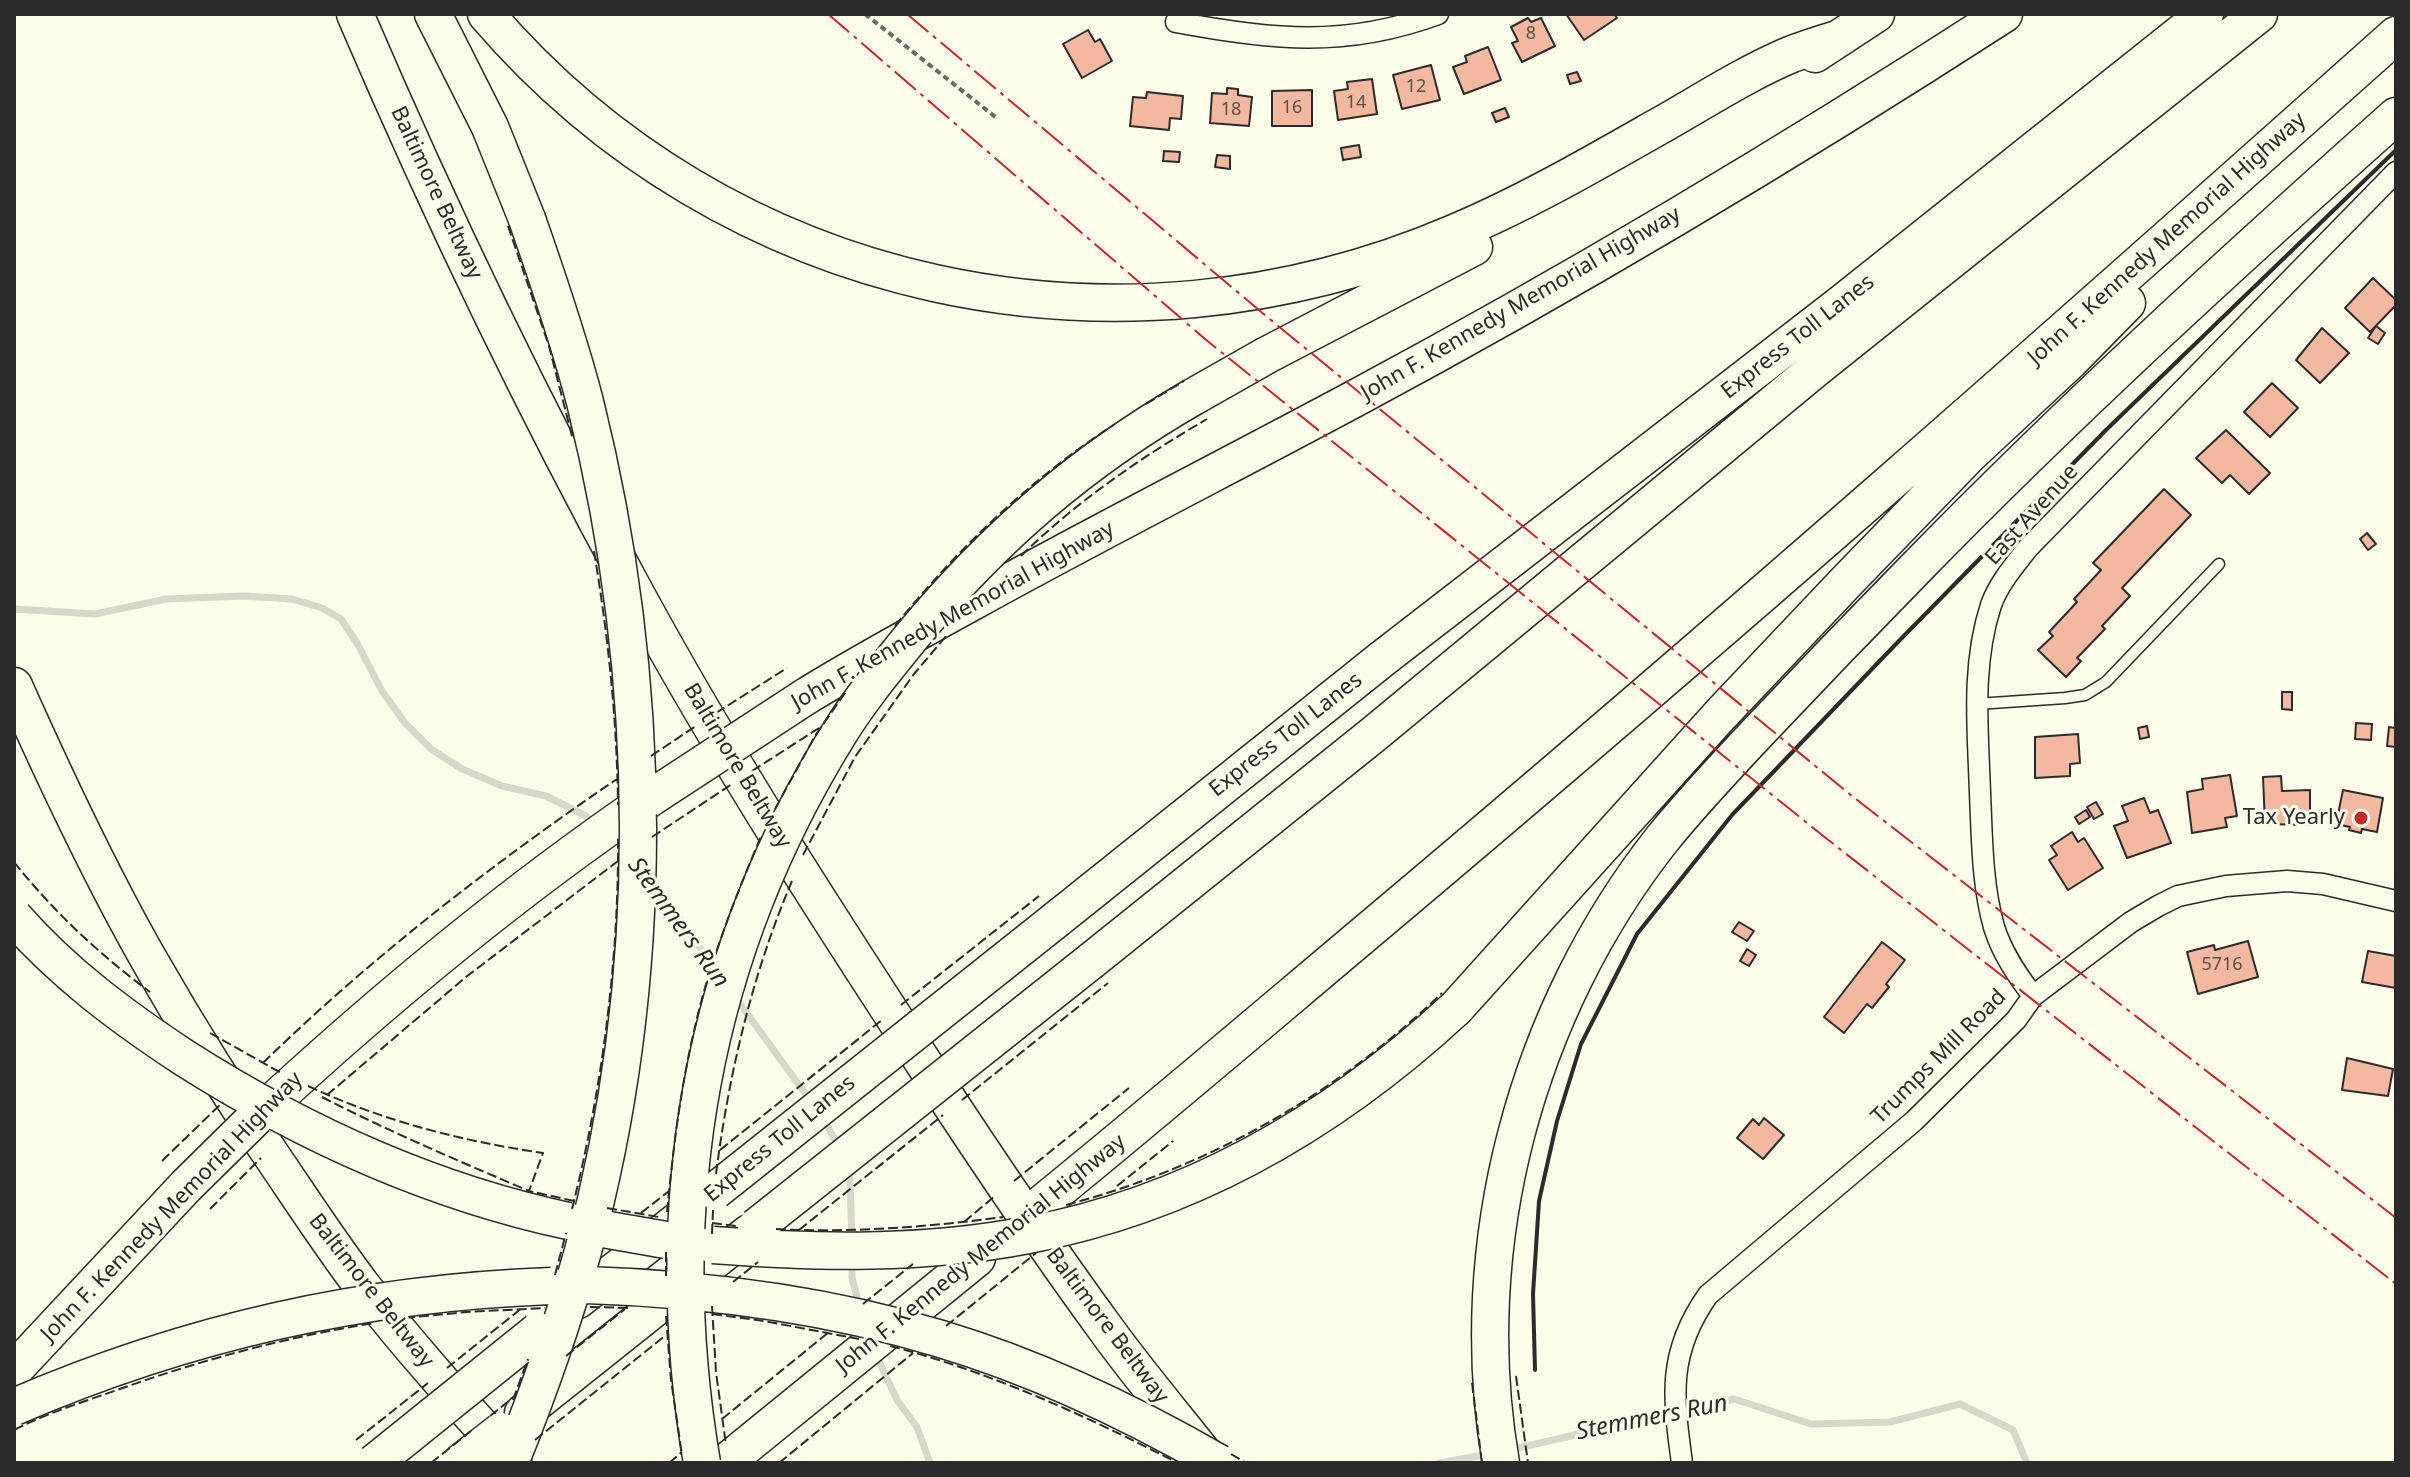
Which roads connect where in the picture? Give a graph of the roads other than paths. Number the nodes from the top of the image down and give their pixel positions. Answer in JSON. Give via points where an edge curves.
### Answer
{"nodes":[{"id":1,"x":355,"y":14,"type":"edge"},
{"id":2,"x":433,"y":14,"type":"edge"},
{"id":3,"x":486,"y":14,"type":"edge"},
{"id":4,"x":1438,"y":14,"type":"edge"},
{"id":5,"x":1876,"y":14,"type":"edge"},
{"id":6,"x":2004,"y":14,"type":"edge"},
{"id":7,"x":2205,"y":14,"type":"edge"},
{"id":8,"x":2259,"y":14,"type":"edge"},
{"id":9,"x":1176,"y":22,"type":"dead end"},
{"id":10,"x":2396,"y":35,"type":"edge"},
{"id":11,"x":1834,"y":40,"type":"junction"},
{"id":12,"x":2396,"y":116,"type":"edge"},
{"id":13,"x":2396,"y":172,"type":"edge"},
{"id":14,"x":2221,"y":192,"type":"junction"},
{"id":15,"x":2219,"y":564,"type":"dead end"},
{"id":16,"x":14,"y":686,"type":"edge"},
{"id":17,"x":1977,"y":704,"type":"junction"},
{"id":18,"x":2396,"y":901,"type":"edge"},
{"id":19,"x":14,"y":917,"type":"edge"},
{"id":20,"x":2033,"y":996,"type":"junction"},
{"id":21,"x":14,"y":1370,"type":"edge"},
{"id":22,"x":14,"y":1407,"type":"edge"},
{"id":23,"x":374,"y":1463,"type":"edge"},
{"id":24,"x":460,"y":1463,"type":"edge"},
{"id":25,"x":512,"y":1463,"type":"edge"},
{"id":26,"x":702,"y":1463,"type":"edge"},
{"id":27,"x":725,"y":1463,"type":"edge"},
{"id":28,"x":1211,"y":1463,"type":"edge"},
{"id":29,"x":1219,"y":1463,"type":"edge"},
{"id":30,"x":1501,"y":1463,"type":"edge"},
{"id":31,"x":1682,"y":1463,"type":"edge"}],
"edges":[{"from":1,"to":28,"type":"highway","name":"Baltimore Beltway","via":[[456,238],[567,464],[749,789],[1005,1188]]},
{"from":2,"to":25,"type":"highway","bridge":true,"via":[[490,127],[527,219],[577,374],[612,533],[633,691],[638,841],[621,1063],[596,1198]]},
{"from":3,"to":11,"type":"highway","via":[[564,94],[637,151],[706,196],[783,234],[865,265],[943,286],[1035,300],[1123,304],[1236,296],[1387,259],[1497,213],[1762,68]]},
{"from":4,"to":9,"type":"street","via":[[1323,39],[1278,38]]},
{"from":5,"to":11,"type":"highway"},
{"from":6,"to":21,"type":"highway","name":"John F. Kennedy Memorial Highway","bridge":true,"via":[[1567,282],[872,657],[618,820],[447,949],[331,1048],[186,1186]]},
{"from":7,"to":23,"type":"highway","name":"Express Toll Lanes","bridge":true,"via":[[1382,659]]},
{"from":8,"to":24,"type":"highway","name":"Express Toll Lanes","bridge":true,"via":[[1814,370],[1374,734]]},
{"from":10,"to":14,"type":"highway","name":"John F. Kennedy Memorial Highway"},
{"from":11,"to":26,"type":"highway","bridge":true,"via":[[1770,84],[1152,421],[1023,519],[964,574],[888,665],[842,729],[772,857],[724,991],[706,1061],[692,1145],[684,1305]]},
{"from":12,"to":30,"type":"highway","via":[[2166,323],[1995,487],[1740,751],[1638,872],[1557,1014],[1519,1122],[1496,1240],[1491,1321],[1491,1380]]},
{"from":13,"to":17,"type":"street","name":"East Avenue","via":[[2028,548],[1993,600],[1981,645]]},
{"from":14,"to":19,"type":"highway","bridge":true,"via":[[2108,324],[1970,454],[1846,582],[1456,1008],[1319,1118],[1241,1162],[1163,1196],[1078,1224],[911,1249],[798,1251],[666,1240],[537,1215],[352,1151],[255,1102],[93,994]]},
{"from":14,"to":27,"type":"highway","name":"John F. Kennedy Memorial Highway","bridge":true,"via":[[1676,670],[1151,1114]]},
{"from":15,"to":17,"type":"lane","via":[[2106,682],[2085,695]]},
{"from":16,"to":25,"type":"highway","name":"Baltimore Beltway","via":[[108,885],[223,1083],[364,1289]]},
{"from":17,"to":20,"type":"street","name":"East Avenue","via":[[1987,894],[2004,952]]},
{"from":18,"to":20,"type":"street","name":"Trumps Mill Road","via":[[2287,881],[2178,896],[2131,922]]},
{"from":20,"to":31,"type":"street","name":"Trumps Mill Road","via":[[2016,1020],[1914,1121],[1708,1295],[1694,1315],[1678,1359],[1675,1395]]},
{"from":22,"to":29,"type":"highway","bridge":true,"via":[[160,1352],[306,1313],[468,1290],[633,1287],[813,1307],[943,1339],[1093,1398]]}]}
